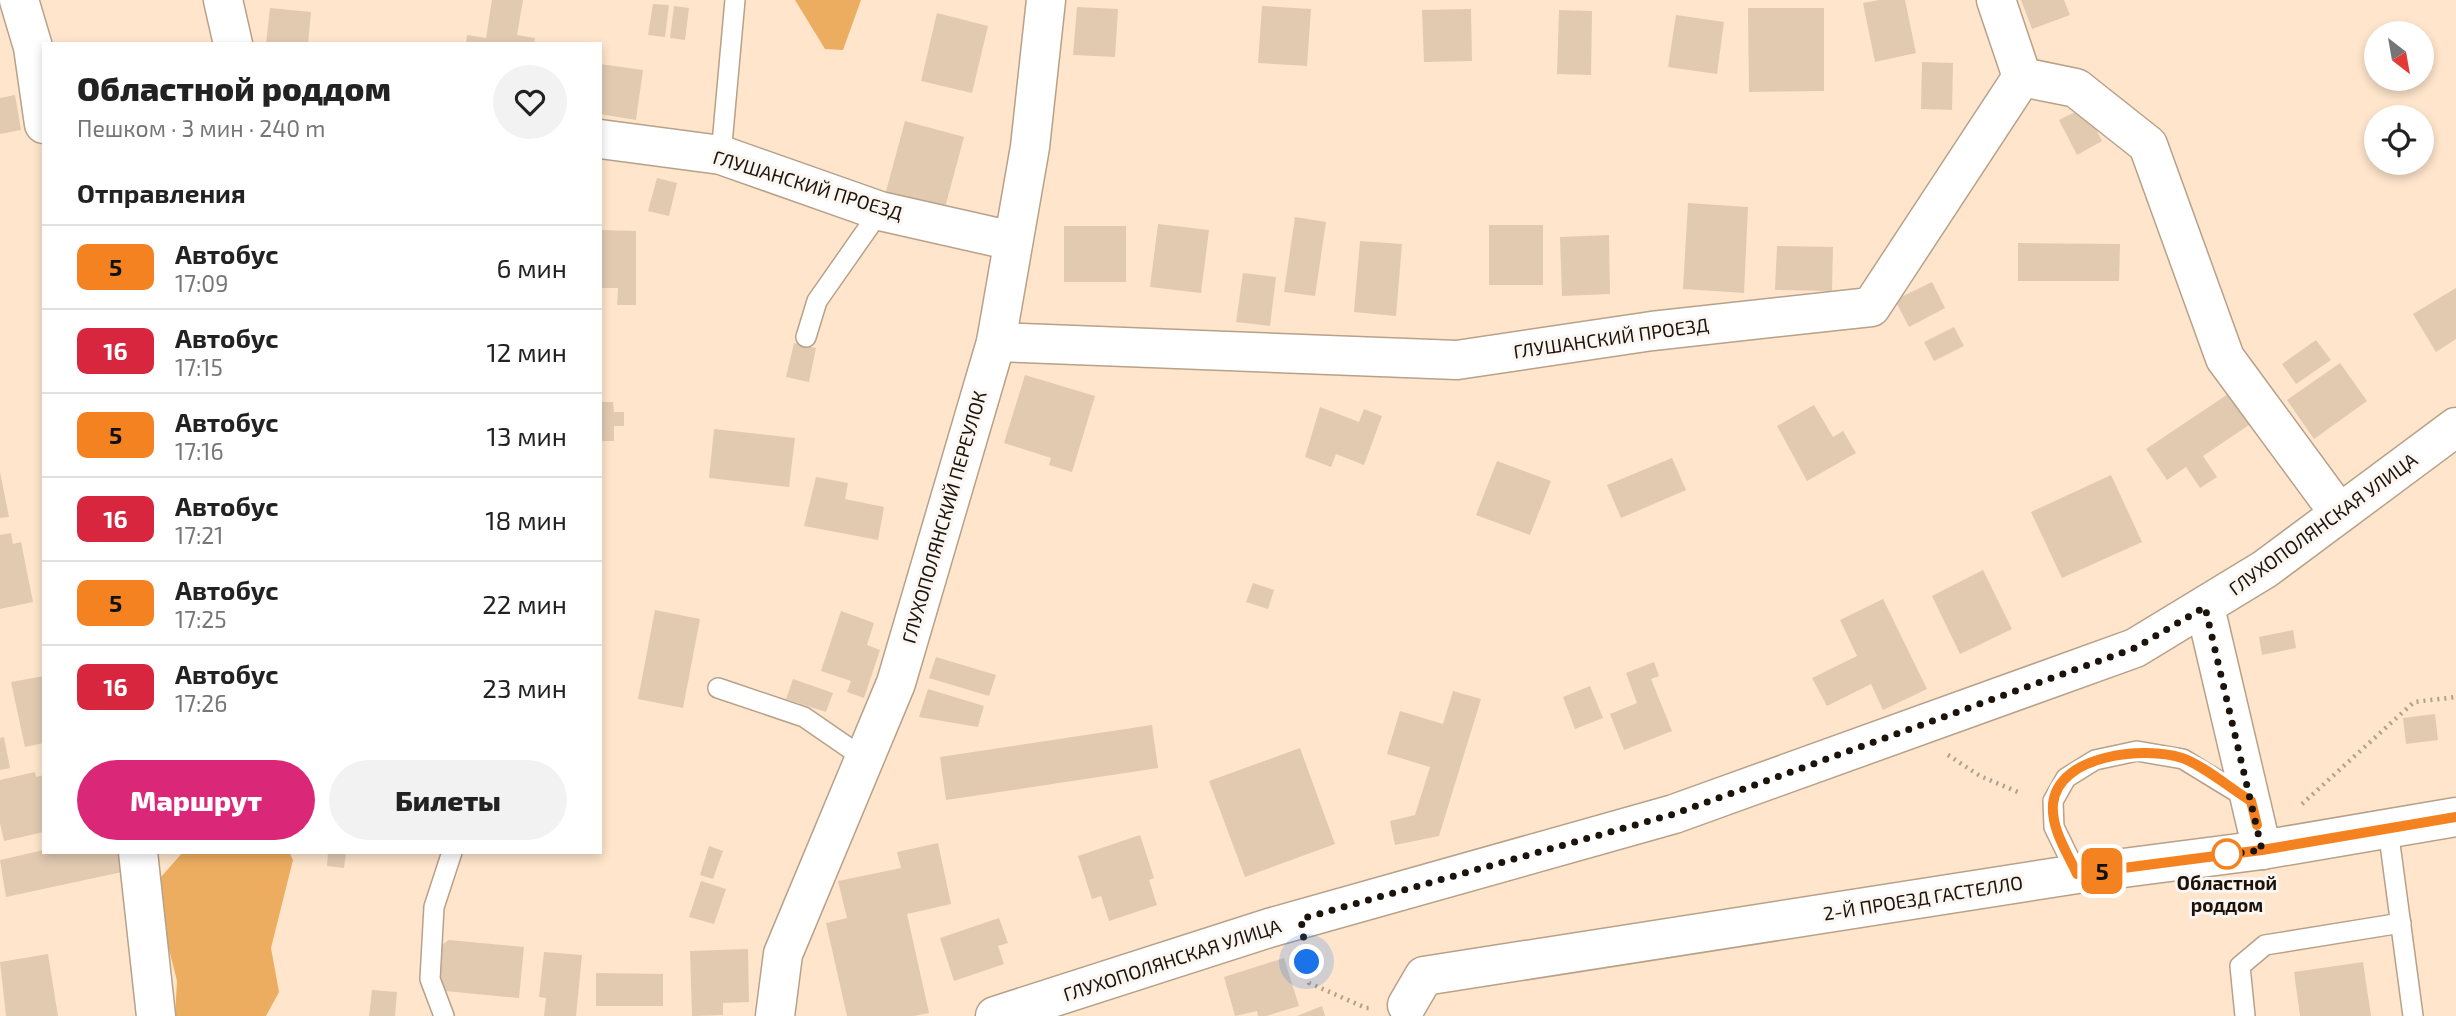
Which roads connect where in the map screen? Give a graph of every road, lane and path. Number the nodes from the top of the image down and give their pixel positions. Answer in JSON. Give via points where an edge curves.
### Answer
{"nodes":[{"id":1,"x":19,"y":0,"type":"edge"},
{"id":2,"x":223,"y":0,"type":"edge"},
{"id":3,"x":735,"y":0,"type":"edge"},
{"id":4,"x":1046,"y":0,"type":"edge"},
{"id":5,"x":1996,"y":0,"type":"edge"},
{"id":6,"x":233,"y":42,"type":"edge"},
{"id":7,"x":2022,"y":77,"type":"junction"},
{"id":8,"x":42,"y":110,"type":"edge"},
{"id":9,"x":602,"y":139,"type":"edge"},
{"id":10,"x":721,"y":155,"type":"junction"},
{"id":11,"x":880,"y":211,"type":"junction"},
{"id":12,"x":1013,"y":241,"type":"junction"},
{"id":13,"x":806,"y":337,"type":"dead end"},
{"id":14,"x":996,"y":342,"type":"junction"},
{"id":15,"x":2456,"y":427,"type":"edge"},
{"id":16,"x":2339,"y":513,"type":"junction"},
{"id":17,"x":2205,"y":607,"type":"junction"},
{"id":18,"x":718,"y":688,"type":"dead end"},
{"id":19,"x":2456,"y":697,"type":"edge"},
{"id":20,"x":1909,"y":729,"type":"junction"},
{"id":21,"x":865,"y":759,"type":"junction"},
{"id":22,"x":2020,"y":793,"type":"dead end"},
{"id":23,"x":2251,"y":801,"type":"junction"},
{"id":24,"x":2456,"y":817,"type":"edge"},
{"id":25,"x":2388,"y":829,"type":"junction"},
{"id":26,"x":2262,"y":850,"type":"junction"},
{"id":27,"x":138,"y":854,"type":"edge"},
{"id":28,"x":451,"y":854,"type":"edge"},
{"id":29,"x":2077,"y":874,"type":"junction"},
{"id":30,"x":1301,"y":919,"type":"junction"},
{"id":31,"x":2400,"y":923,"type":"junction"},
{"id":32,"x":1408,"y":1011,"type":"edge"},
{"id":33,"x":156,"y":1016,"type":"edge"},
{"id":34,"x":444,"y":1016,"type":"edge"},
{"id":35,"x":775,"y":1016,"type":"edge"},
{"id":36,"x":995,"y":1016,"type":"edge"},
{"id":37,"x":2245,"y":1016,"type":"edge"},
{"id":38,"x":2413,"y":1016,"type":"edge"}],
"edges":[{"from":1,"to":8,"type":"street","via":[[33,47]]},
{"from":2,"to":6,"type":"street"},
{"from":3,"to":10,"type":"lane"},
{"from":4,"to":12,"type":"street","name":"ГЛУХОПОЛЯНСКИЙ ПЕРЕУЛОК","via":[[1030,147]]},
{"from":5,"to":7,"type":"street"},
{"from":7,"to":14,"type":"street","name":"ГЛУШАНСКИЙ ПРОЕЗД","via":[[1871,307],[1652,331],[1457,360]]},
{"from":7,"to":16,"type":"street","via":[[2076,88],[2148,145],[2225,358]]},
{"from":9,"to":10,"type":"street","name":"ГЛУШАНСКИЙ ПРОЕЗД"},
{"from":10,"to":11,"type":"street","name":"ГЛУШАНСКИЙ ПРОЕЗД"},
{"from":11,"to":12,"type":"street","name":"ГЛУШАНСКИЙ ПРОЕЗД"},
{"from":11,"to":13,"type":"lane","via":[[817,301]]},
{"from":12,"to":14,"type":"street","name":"ГЛУХОПОЛЯНСКИЙ ПЕРЕУЛОК"},
{"from":14,"to":21,"type":"street","name":"ГЛУХОПОЛЯНСКИЙ ПЕРЕУЛОК","via":[[896,682]]},
{"from":15,"to":16,"type":"street","name":"ГЛУХОПОЛЯНСКАЯ УЛИЦА"},
{"from":16,"to":17,"type":"street","name":"ГЛУХОПОЛЯНСКАЯ УЛИЦА"},
{"from":17,"to":20,"type":"street","name":"ГЛУХОПОЛЯНСКАЯ УЛИЦА","via":[[2135,648]]},
{"from":17,"to":23,"type":"street"},
{"from":18,"to":21,"type":"lane","via":[[804,717]]},
{"from":19,"to":26,"type":"path","via":[[2414,702],[2302,804]]},
{"from":20,"to":22,"type":"path","via":[[1980,776]]},
{"from":20,"to":30,"type":"street","name":"ГЛУХОПОЛЯНСКАЯ УЛИЦА","via":[[1674,814]]},
{"from":21,"to":35,"type":"street","name":"ГЛУХОПОЛЯНСКИЙ ПЕРЕУЛОК","via":[[783,954]]},
{"from":23,"to":26,"type":"street"},
{"from":23,"to":29,"type":"lane","via":[[2183,759],[2137,751],[2095,760],[2066,778],[2053,801],[2054,827]]},
{"from":24,"to":25,"type":"street","name":"2-Й ПРОЕЗД ГАСТЕЛЛО"},
{"from":25,"to":26,"type":"street","name":"2-Й ПРОЕЗД ГАСТЕЛЛО"},
{"from":25,"to":31,"type":"lane"},
{"from":26,"to":29,"type":"street","name":"2-Й ПРОЕЗД ГАСТЕЛЛО"},
{"from":27,"to":33,"type":"street"},
{"from":28,"to":34,"type":"lane","via":[[434,907],[430,979]]},
{"from":29,"to":32,"type":"street","name":"2-Й ПРОЕЗД ГАСТЕЛЛО","via":[[1424,976]]},
{"from":30,"to":32,"type":"path","via":[[1309,983],[1366,1008]]},
{"from":30,"to":36,"type":"street","name":"ГЛУХОПОЛЯНСКАЯ УЛИЦА"},
{"from":31,"to":37,"type":"lane","via":[[2265,945],[2240,966]]},
{"from":31,"to":38,"type":"lane"}]}
